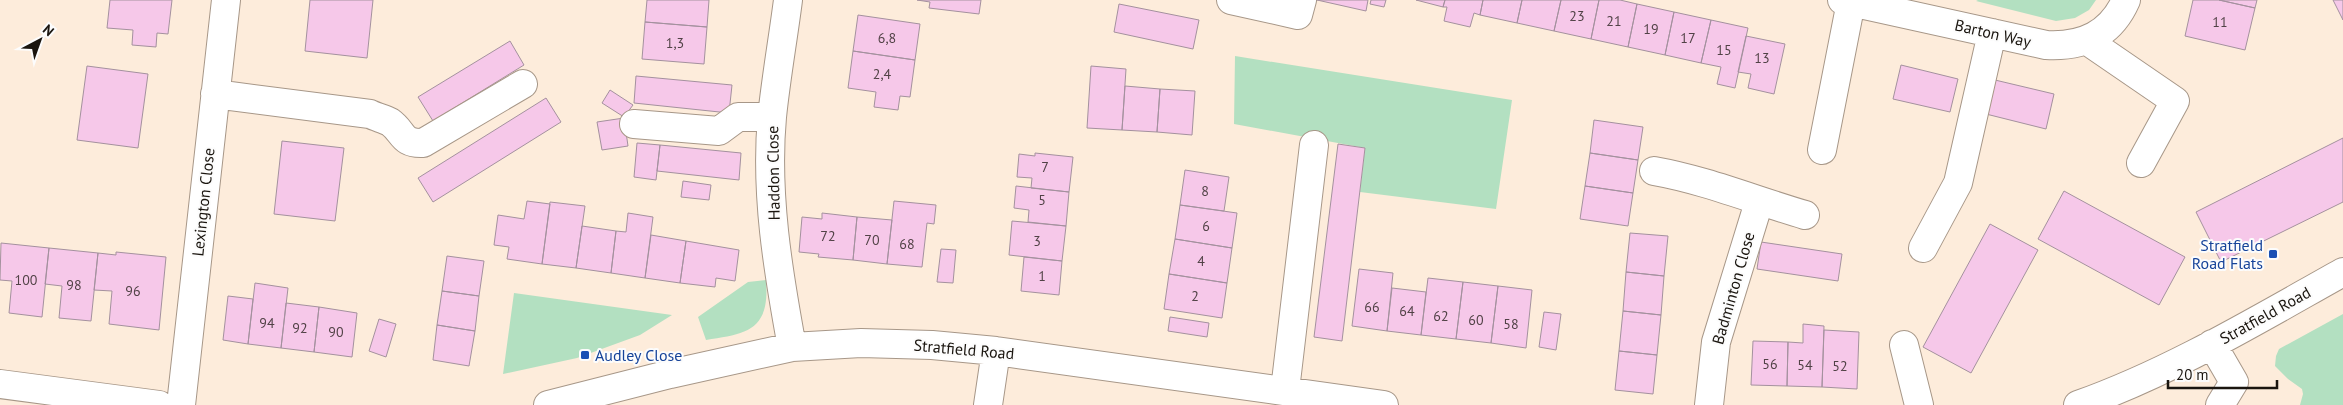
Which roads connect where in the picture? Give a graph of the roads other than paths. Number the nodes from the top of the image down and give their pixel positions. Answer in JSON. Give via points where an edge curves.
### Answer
{"nodes":[{"id":1,"x":226,"y":0,"type":"edge"},
{"id":2,"x":788,"y":0,"type":"edge"},
{"id":3,"x":1231,"y":0,"type":"edge"},
{"id":4,"x":1302,"y":0,"type":"edge"},
{"id":5,"x":2126,"y":0,"type":"edge"},
{"id":6,"x":1847,"y":1,"type":"edge"},
{"id":7,"x":1992,"y":33,"type":"junction"},
{"id":8,"x":2086,"y":40,"type":"junction"},
{"id":9,"x":523,"y":84,"type":"dead end"},
{"id":10,"x":215,"y":94,"type":"junction"},
{"id":11,"x":772,"y":117,"type":"junction"},
{"id":12,"x":634,"y":124,"type":"dead end"},
{"id":13,"x":1314,"y":145,"type":"dead end"},
{"id":14,"x":1822,"y":150,"type":"dead end"},
{"id":15,"x":2141,"y":163,"type":"dead end"},
{"id":16,"x":1654,"y":171,"type":"dead end"},
{"id":17,"x":1759,"y":202,"type":"junction"},
{"id":18,"x":1805,"y":215,"type":"dead end"},
{"id":19,"x":1923,"y":248,"type":"dead end"},
{"id":20,"x":2343,"y":272,"type":"edge"},
{"id":21,"x":1904,"y":344,"type":"dead end"},
{"id":22,"x":2212,"y":344,"type":"junction"},
{"id":23,"x":792,"y":347,"type":"junction"},
{"id":24,"x":996,"y":351,"type":"junction"},
{"id":25,"x":0,"y":384,"type":"edge"},
{"id":26,"x":1285,"y":390,"type":"junction"},
{"id":27,"x":52,"y":398,"type":"edge"},
{"id":28,"x":159,"y":405,"type":"edge"},
{"id":29,"x":181,"y":405,"type":"edge"},
{"id":30,"x":548,"y":405,"type":"edge"},
{"id":31,"x":988,"y":405,"type":"edge"},
{"id":32,"x":1384,"y":405,"type":"edge"},
{"id":33,"x":1709,"y":405,"type":"edge"},
{"id":34,"x":1919,"y":405,"type":"edge"},
{"id":35,"x":2078,"y":405,"type":"edge"},
{"id":36,"x":2220,"y":405,"type":"edge"}],
"edges":[{"from":1,"to":10,"type":"street","name":"Lexington Close"},
{"from":2,"to":11,"type":"street","name":"Haddon Close"},
{"from":3,"to":4,"type":"street","via":[[1298,15]]},
{"from":5,"to":8,"type":"street","name":"Barton Way","via":[[2120,14],[2105,30]]},
{"from":6,"to":7,"type":"street","name":"Barton Way"},
{"from":6,"to":14,"type":"street"},
{"from":7,"to":8,"type":"street","name":"Barton Way","via":[[2046,45],[2067,46]]},
{"from":7,"to":19,"type":"street","via":[[1958,183]]},
{"from":8,"to":15,"type":"street","via":[[2175,101]]},
{"from":9,"to":10,"type":"street","via":[[423,143],[412,144],[390,123],[370,114]]},
{"from":10,"to":29,"type":"street","name":"Lexington Close"},
{"from":11,"to":12,"type":"street","via":[[738,117],[719,131]]},
{"from":11,"to":23,"type":"street","name":"Haddon Close","via":[[771,188],[780,278]]},
{"from":13,"to":26,"type":"street"},
{"from":16,"to":17,"type":"street","via":[[1690,177]]},
{"from":17,"to":18,"type":"street"},
{"from":17,"to":33,"type":"street","name":"Badminton Close","via":[[1716,342]]},
{"from":20,"to":22,"type":"street","name":"Stratfield Road"},
{"from":21,"to":34,"type":"street"},
{"from":22,"to":35,"type":"street","name":"Stratfield Road","via":[[2114,392]]},
{"from":22,"to":36,"type":"street","via":[[2234,382]]},
{"from":23,"to":24,"type":"street","name":"Stratfield Road","via":[[861,343]]},
{"from":23,"to":30,"type":"street","name":"Stratfield Road"},
{"from":24,"to":26,"type":"street","name":"Stratfield Road"},
{"from":24,"to":31,"type":"street"},
{"from":25,"to":27,"type":"street"},
{"from":26,"to":32,"type":"street","name":"Stratfield Road"},
{"from":27,"to":28,"type":"street"}]}
